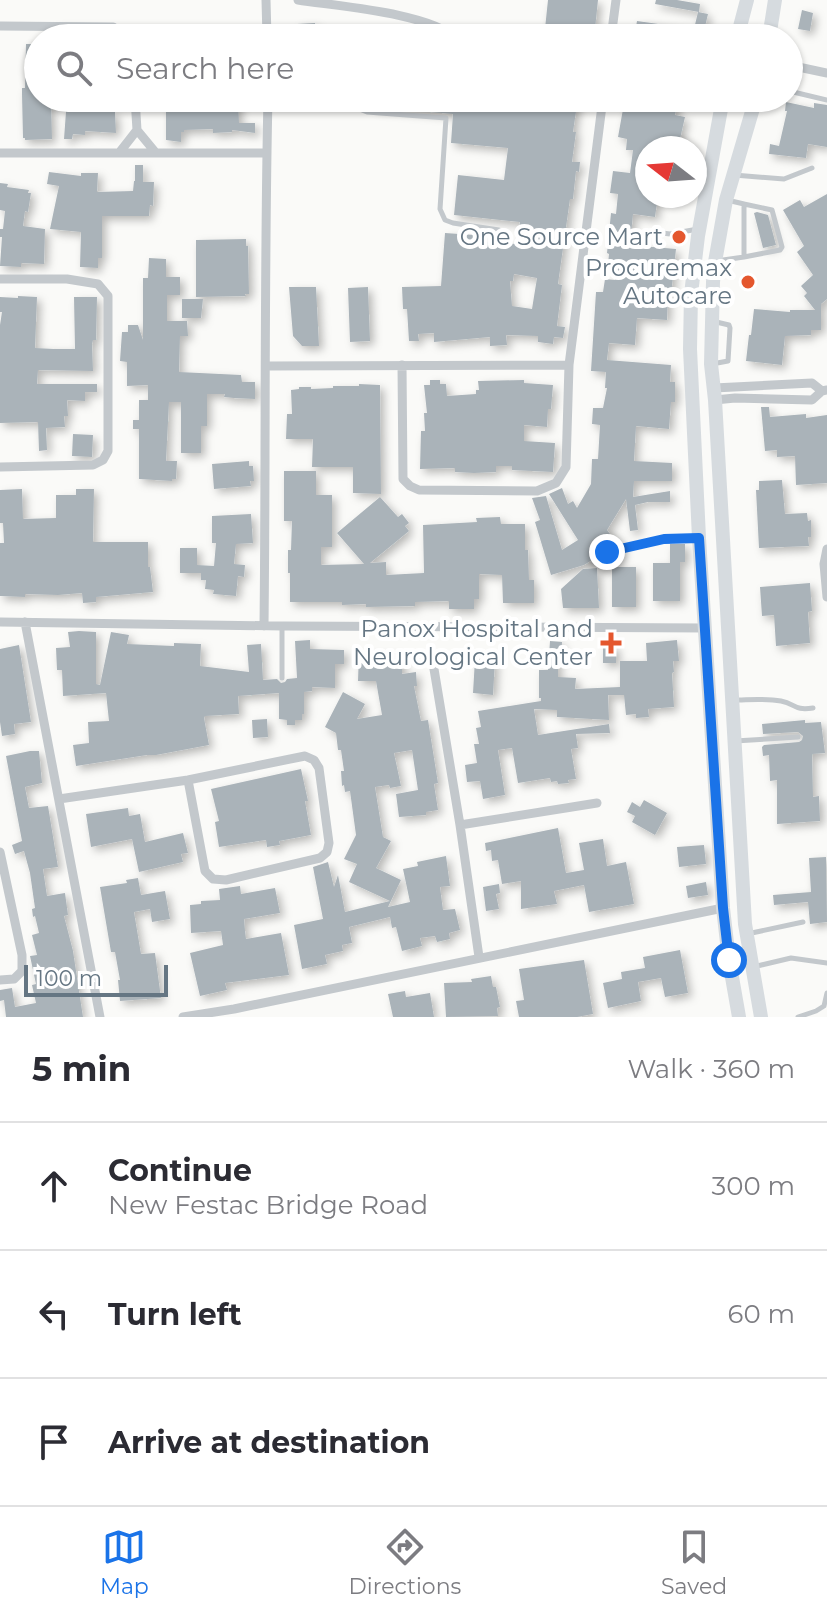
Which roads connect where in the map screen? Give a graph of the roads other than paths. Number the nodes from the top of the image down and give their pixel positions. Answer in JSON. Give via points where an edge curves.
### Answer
{"nodes":[{"id":1,"x":266,"y":0,"type":"edge"},
{"id":2,"x":298,"y":0,"type":"edge"},
{"id":3,"x":616,"y":0,"type":"edge"},
{"id":4,"x":747,"y":0,"type":"edge"},
{"id":5,"x":775,"y":0,"type":"edge"},
{"id":6,"x":267,"y":24,"type":"edge"},
{"id":7,"x":431,"y":24,"type":"edge"},
{"id":8,"x":613,"y":24,"type":"edge"},
{"id":9,"x":741,"y":24,"type":"edge"},
{"id":10,"x":771,"y":24,"type":"edge"},
{"id":11,"x":0,"y":26,"type":"edge"},
{"id":12,"x":24,"y":26,"type":"edge"},
{"id":13,"x":803,"y":68,"type":"edge"},
{"id":14,"x":827,"y":73,"type":"edge"},
{"id":15,"x":803,"y":94,"type":"edge"},
{"id":16,"x":827,"y":100,"type":"edge"},
{"id":17,"x":136,"y":112,"type":"edge"},
{"id":18,"x":268,"y":112,"type":"edge"},
{"id":19,"x":367,"y":112,"type":"edge"},
{"id":20,"x":601,"y":112,"type":"edge"},
{"id":21,"x":720,"y":112,"type":"edge"},
{"id":22,"x":752,"y":112,"type":"edge"},
{"id":23,"x":137,"y":130,"type":"junction"},
{"id":24,"x":0,"y":153,"type":"edge"},
{"id":25,"x":119,"y":153,"type":"junction"},
{"id":26,"x":156,"y":153,"type":"junction"},
{"id":27,"x":266,"y":153,"type":"junction"},
{"id":28,"x":812,"y":168,"type":"dead end"},
{"id":29,"x":733,"y":175,"type":"junction"},
{"id":30,"x":726,"y":200,"type":"junction"},
{"id":31,"x":744,"y":204,"type":"junction"},
{"id":32,"x":699,"y":229,"type":"junction"},
{"id":33,"x":499,"y":230,"type":"dead end"},
{"id":34,"x":647,"y":231,"type":"dead end"},
{"id":35,"x":744,"y":257,"type":"junction"},
{"id":36,"x":715,"y":261,"type":"junction"},
{"id":37,"x":0,"y":279,"type":"edge"},
{"id":38,"x":402,"y":365,"type":"junction"},
{"id":39,"x":569,"y":365,"type":"junction"},
{"id":40,"x":267,"y":366,"type":"junction"},
{"id":41,"x":825,"y":390,"type":"edge"},
{"id":42,"x":715,"y":394,"type":"junction"},
{"id":43,"x":0,"y":467,"type":"edge"},
{"id":44,"x":699,"y":538,"type":"junction"},
{"id":45,"x":827,"y":549,"type":"edge"},
{"id":46,"x":605,"y":553,"type":"dead end"},
{"id":47,"x":827,"y":597,"type":"edge"},
{"id":48,"x":0,"y":622,"type":"edge"},
{"id":49,"x":25,"y":622,"type":"junction"},
{"id":50,"x":264,"y":626,"type":"junction"},
{"id":51,"x":282,"y":626,"type":"junction"},
{"id":52,"x":706,"y":628,"type":"junction"},
{"id":53,"x":433,"y":663,"type":"dead end"},
{"id":54,"x":282,"y":678,"type":"dead end"},
{"id":55,"x":731,"y":700,"type":"junction"},
{"id":56,"x":813,"y":708,"type":"dead end"},
{"id":57,"x":798,"y":737,"type":"dead end"},
{"id":58,"x":734,"y":741,"type":"junction"},
{"id":59,"x":188,"y":780,"type":"junction"},
{"id":60,"x":59,"y":799,"type":"junction"},
{"id":61,"x":597,"y":803,"type":"dead end"},
{"id":62,"x":460,"y":825,"type":"junction"},
{"id":63,"x":0,"y":852,"type":"edge"},
{"id":64,"x":723,"y":908,"type":"junction"},
{"id":65,"x":803,"y":922,"type":"dead end"},
{"id":66,"x":746,"y":934,"type":"junction"},
{"id":67,"x":479,"y":957,"type":"junction"},
{"id":68,"x":827,"y":963,"type":"edge"},
{"id":69,"x":752,"y":967,"type":"junction"},
{"id":70,"x":0,"y":980,"type":"edge"},
{"id":71,"x":827,"y":993,"type":"edge"},
{"id":72,"x":235,"y":1013,"type":"edge"},
{"id":73,"x":100,"y":1017,"type":"edge"},
{"id":74,"x":183,"y":1017,"type":"edge"},
{"id":75,"x":739,"y":1017,"type":"edge"},
{"id":76,"x":761,"y":1017,"type":"edge"},
{"id":77,"x":798,"y":1017,"type":"edge"}],
"edges":[{"from":1,"to":6,"type":"street"},
{"from":2,"to":7,"type":"street"},
{"from":3,"to":8,"type":"street"},
{"from":4,"to":9,"type":"main road"},
{"from":5,"to":10,"type":"main road"},
{"from":11,"to":12,"type":"street"},
{"from":13,"to":14,"type":"street"},
{"from":15,"to":16,"type":"lane"},
{"from":17,"to":23,"type":"street"},
{"from":18,"to":27,"type":"street"},
{"from":19,"to":33,"type":"lane","via":[[446,118],[440,209],[445,220]]},
{"from":20,"to":39,"type":"street"},
{"from":21,"to":32,"type":"main road"},
{"from":22,"to":29,"type":"main road"},
{"from":23,"to":25,"type":"street"},
{"from":23,"to":26,"type":"street"},
{"from":24,"to":25,"type":"street"},
{"from":25,"to":26,"type":"street"},
{"from":26,"to":27,"type":"street"},
{"from":27,"to":40,"type":"street"},
{"from":28,"to":29,"type":"lane","via":[[784,179]]},
{"from":29,"to":30,"type":"main road"},
{"from":30,"to":31,"type":"lane"},
{"from":30,"to":36,"type":"main road"},
{"from":31,"to":35,"type":"lane"},
{"from":31,"to":35,"type":"lane","via":[[772,210],[782,247]]},
{"from":32,"to":34,"type":"lane"},
{"from":32,"to":44,"type":"main road","via":[[690,349]]},
{"from":35,"to":36,"type":"lane"},
{"from":36,"to":42,"type":"main road"},
{"from":37,"to":43,"type":"street","via":[[67,279],[98,284],[108,296],[108,451],[103,460],[93,465]]},
{"from":38,"to":39,"type":"street"},
{"from":38,"to":39,"type":"street","via":[[403,479],[410,486],[537,491],[556,483],[566,467]]},
{"from":38,"to":40,"type":"street"},
{"from":40,"to":50,"type":"street"},
{"from":41,"to":42,"type":"street","via":[[812,383]]},
{"from":41,"to":42,"type":"street","via":[[812,400]]},
{"from":42,"to":55,"type":"main road"},
{"from":44,"to":46,"type":"lane","via":[[664,539]]},
{"from":44,"to":52,"type":"main road"},
{"from":45,"to":47,"type":"street"},
{"from":48,"to":49,"type":"street"},
{"from":49,"to":50,"type":"street"},
{"from":49,"to":60,"type":"street"},
{"from":50,"to":51,"type":"street"},
{"from":51,"to":52,"type":"street"},
{"from":51,"to":54,"type":"lane"},
{"from":52,"to":64,"type":"main road"},
{"from":53,"to":62,"type":"street"},
{"from":55,"to":56,"type":"lane","via":[[783,701],[798,709]]},
{"from":55,"to":58,"type":"main road"},
{"from":57,"to":58,"type":"lane"},
{"from":58,"to":66,"type":"main road"},
{"from":59,"to":59,"type":"street","via":[[205,871],[213,879],[320,858],[327,852],[314,760],[305,756]]},
{"from":59,"to":60,"type":"street"},
{"from":60,"to":73,"type":"street"},
{"from":61,"to":62,"type":"street"},
{"from":62,"to":67,"type":"street"},
{"from":63,"to":70,"type":"street","via":[[22,955],[22,971],[14,979]]},
{"from":64,"to":67,"type":"street"},
{"from":64,"to":75,"type":"main road"},
{"from":65,"to":66,"type":"lane"},
{"from":66,"to":69,"type":"main road"},
{"from":67,"to":72,"type":"street"},
{"from":68,"to":69,"type":"lane","via":[[791,958]]},
{"from":69,"to":76,"type":"main road"},
{"from":71,"to":77,"type":"lane","via":[[824,1006]]},
{"from":72,"to":74,"type":"street"}]}
